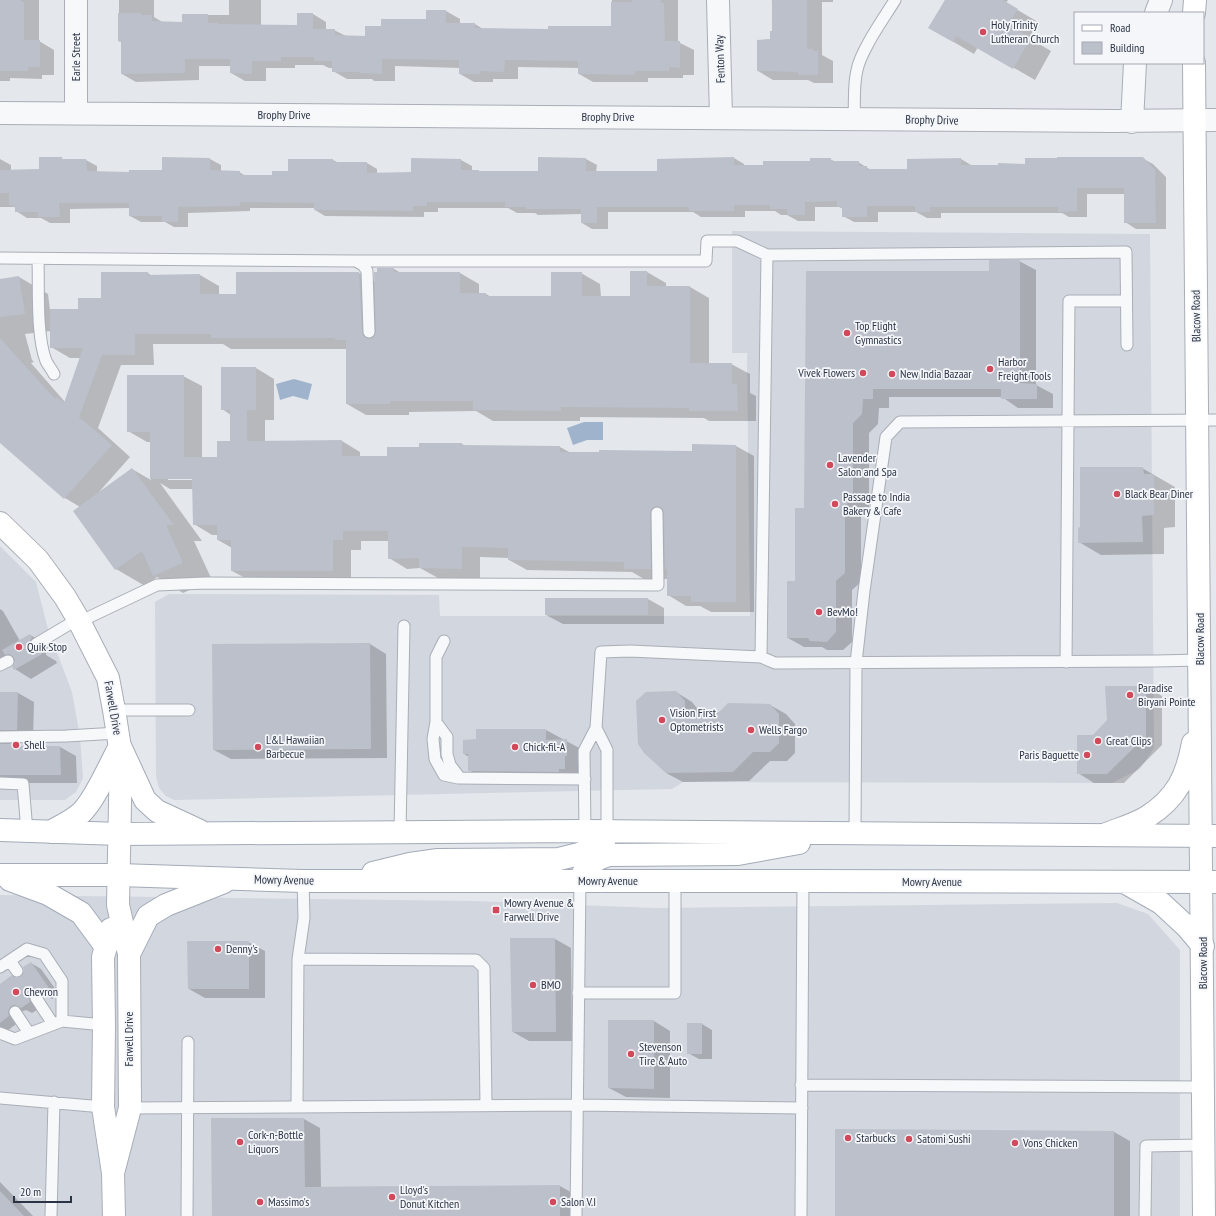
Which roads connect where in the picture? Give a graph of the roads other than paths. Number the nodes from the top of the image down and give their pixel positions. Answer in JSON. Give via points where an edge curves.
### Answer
{"nodes":[{"id":1,"x":76,"y":0,"type":"edge"},
{"id":2,"x":718,"y":0,"type":"edge"},
{"id":3,"x":895,"y":0,"type":"edge"},
{"id":4,"x":1161,"y":0,"type":"edge"},
{"id":5,"x":1195,"y":0,"type":"edge"},
{"id":6,"x":1156,"y":12,"type":"edge"},
{"id":7,"x":1194,"y":12,"type":"edge"},
{"id":8,"x":1135,"y":64,"type":"edge"},
{"id":9,"x":1194,"y":64,"type":"edge"},
{"id":10,"x":0,"y":113,"type":"edge"},
{"id":11,"x":76,"y":113,"type":"junction"},
{"id":12,"x":722,"y":118,"type":"junction"},
{"id":13,"x":854,"y":119,"type":"junction"},
{"id":14,"x":1216,"y":120,"type":"edge"},
{"id":15,"x":1194,"y":121,"type":"junction"},
{"id":16,"x":1132,"y":122,"type":"junction"},
{"id":17,"x":767,"y":255,"type":"junction"},
{"id":18,"x":0,"y":258,"type":"edge"},
{"id":19,"x":38,"y":258,"type":"junction"},
{"id":20,"x":356,"y":261,"type":"junction"},
{"id":21,"x":1126,"y":301,"type":"junction"},
{"id":22,"x":369,"y":332,"type":"dead end"},
{"id":23,"x":1127,"y":345,"type":"dead end"},
{"id":24,"x":54,"y":374,"type":"dead end"},
{"id":25,"x":1206,"y":420,"type":"edge"},
{"id":26,"x":1068,"y":421,"type":"junction"},
{"id":27,"x":657,"y":513,"type":"dead end"},
{"id":28,"x":2,"y":529,"type":"edge"},
{"id":29,"x":79,"y":620,"type":"junction"},
{"id":30,"x":404,"y":626,"type":"dead end"},
{"id":31,"x":444,"y":641,"type":"dead end"},
{"id":32,"x":36,"y":644,"type":"dead end"},
{"id":33,"x":761,"y":657,"type":"junction"},
{"id":34,"x":1200,"y":660,"type":"junction"},
{"id":35,"x":1066,"y":662,"type":"junction"},
{"id":36,"x":856,"y":663,"type":"junction"},
{"id":37,"x":1200,"y":698,"type":"junction"},
{"id":38,"x":114,"y":710,"type":"junction"},
{"id":39,"x":189,"y":710,"type":"dead end"},
{"id":40,"x":596,"y":728,"type":"junction"},
{"id":41,"x":0,"y":737,"type":"edge"},
{"id":42,"x":119,"y":740,"type":"junction"},
{"id":43,"x":585,"y":779,"type":"junction"},
{"id":44,"x":0,"y":783,"type":"edge"},
{"id":45,"x":0,"y":830,"type":"edge"},
{"id":46,"x":27,"y":831,"type":"junction"},
{"id":47,"x":585,"y":831,"type":"junction"},
{"id":48,"x":607,"y":831,"type":"junction"},
{"id":49,"x":50,"y":832,"type":"junction"},
{"id":50,"x":400,"y":832,"type":"junction"},
{"id":51,"x":205,"y":833,"type":"junction"},
{"id":52,"x":855,"y":833,"type":"junction"},
{"id":53,"x":120,"y":834,"type":"junction"},
{"id":54,"x":1104,"y":835,"type":"junction"},
{"id":55,"x":1209,"y":836,"type":"edge"},
{"id":56,"x":119,"y":875,"type":"junction"},
{"id":57,"x":0,"y":876,"type":"edge"},
{"id":58,"x":232,"y":879,"type":"junction"},
{"id":59,"x":303,"y":881,"type":"junction"},
{"id":60,"x":339,"y":881,"type":"junction"},
{"id":61,"x":580,"y":881,"type":"junction"},
{"id":62,"x":675,"y":881,"type":"junction"},
{"id":63,"x":803,"y":881,"type":"junction"},
{"id":64,"x":1209,"y":882,"type":"edge"},
{"id":65,"x":1125,"y":883,"type":"junction"},
{"id":66,"x":118,"y":905,"type":"junction"},
{"id":67,"x":1203,"y":946,"type":"junction"},
{"id":68,"x":106,"y":947,"type":"junction"},
{"id":69,"x":129,"y":954,"type":"junction"},
{"id":70,"x":298,"y":959,"type":"junction"},
{"id":71,"x":10,"y":961,"type":"junction"},
{"id":72,"x":0,"y":967,"type":"edge"},
{"id":73,"x":17,"y":971,"type":"dead end"},
{"id":74,"x":578,"y":993,"type":"junction"},
{"id":75,"x":36,"y":998,"type":"dead end"},
{"id":76,"x":15,"y":1012,"type":"dead end"},
{"id":77,"x":58,"y":1023,"type":"junction"},
{"id":78,"x":104,"y":1026,"type":"junction"},
{"id":79,"x":0,"y":1033,"type":"edge"},
{"id":80,"x":29,"y":1033,"type":"junction"},
{"id":81,"x":188,"y":1042,"type":"dead end"},
{"id":82,"x":801,"y":1085,"type":"junction"},
{"id":83,"x":1204,"y":1087,"type":"junction"},
{"id":84,"x":0,"y":1098,"type":"edge"},
{"id":85,"x":54,"y":1102,"type":"junction"},
{"id":86,"x":486,"y":1105,"type":"junction"},
{"id":87,"x":577,"y":1105,"type":"junction"},
{"id":88,"x":188,"y":1106,"type":"junction"},
{"id":89,"x":297,"y":1106,"type":"junction"},
{"id":90,"x":103,"y":1107,"type":"junction"},
{"id":91,"x":130,"y":1108,"type":"junction"},
{"id":92,"x":802,"y":1108,"type":"junction"},
{"id":93,"x":1204,"y":1145,"type":"junction"},
{"id":94,"x":113,"y":1173,"type":"junction"},
{"id":95,"x":51,"y":1216,"type":"edge"},
{"id":96,"x":114,"y":1216,"type":"edge"},
{"id":97,"x":187,"y":1216,"type":"edge"},
{"id":98,"x":576,"y":1216,"type":"edge"},
{"id":99,"x":801,"y":1216,"type":"edge"},
{"id":100,"x":1145,"y":1216,"type":"edge"},
{"id":101,"x":1204,"y":1216,"type":"edge"}],
"edges":[{"from":1,"to":11,"type":"street","name":"Earle Street"},
{"from":2,"to":12,"type":"street","name":"Fenton Way"},
{"from":3,"to":13,"type":"lane","via":[[862,56],[857,70]]},
{"from":4,"to":6,"type":"street"},
{"from":5,"to":7,"type":"main road"},
{"from":8,"to":16,"type":"street"},
{"from":9,"to":15,"type":"main road","name":"Blacow Road"},
{"from":10,"to":11,"type":"street","name":"Brophy Drive"},
{"from":11,"to":12,"type":"street","name":"Brophy Drive"},
{"from":12,"to":13,"type":"street","name":"Brophy Drive"},
{"from":13,"to":16,"type":"street","name":"Brophy Drive"},
{"from":14,"to":15,"type":"street","name":"Brophy Drive"},
{"from":15,"to":16,"type":"street","name":"Brophy Drive"},
{"from":15,"to":25,"type":"main road","name":"Blacow Road"},
{"from":17,"to":20,"type":"lane","via":[[737,241],[707,241],[706,261]]},
{"from":17,"to":21,"type":"lane","via":[[1126,252]]},
{"from":17,"to":33,"type":"lane"},
{"from":18,"to":19,"type":"lane"},
{"from":19,"to":20,"type":"lane"},
{"from":19,"to":24,"type":"lane","via":[[42,342],[46,361]]},
{"from":20,"to":22,"type":"lane","via":[[368,271]]},
{"from":21,"to":23,"type":"lane"},
{"from":21,"to":26,"type":"lane","via":[[1069,301]]},
{"from":25,"to":26,"type":"lane"},
{"from":25,"to":34,"type":"main road","name":"Blacow Road"},
{"from":26,"to":35,"type":"lane"},
{"from":26,"to":36,"type":"lane","via":[[900,422],[886,437]]},
{"from":27,"to":29,"type":"lane","via":[[658,585],[157,585]]},
{"from":28,"to":29,"type":"main road","name":"Farwell Drive","via":[[38,560]]},
{"from":29,"to":32,"type":"lane"},
{"from":29,"to":38,"type":"main road","name":"Farwell Drive","via":[[108,678]]},
{"from":30,"to":50,"type":"lane"},
{"from":31,"to":43,"type":"lane","via":[[436,657],[436,722],[433,739],[435,759],[444,775],[460,778]]},
{"from":33,"to":36,"type":"lane","via":[[775,663]]},
{"from":33,"to":40,"type":"lane","via":[[601,652]]},
{"from":34,"to":35,"type":"lane"},
{"from":34,"to":37,"type":"main road","name":"Blacow Road"},
{"from":35,"to":36,"type":"lane"},
{"from":36,"to":52,"type":"lane"},
{"from":37,"to":54,"type":"main road","via":[[1193,745],[1184,777],[1175,792],[1165,804],[1146,818]]},
{"from":37,"to":55,"type":"main road","name":"Blacow Road"},
{"from":38,"to":39,"type":"lane"},
{"from":38,"to":42,"type":"main road","name":"Farwell Drive"},
{"from":40,"to":43,"type":"lane","via":[[584,751]]},
{"from":40,"to":48,"type":"lane","via":[[607,750]]},
{"from":41,"to":42,"type":"lane","via":[[23,741],[66,736]]},
{"from":42,"to":49,"type":"main road","via":[[93,797],[82,812]]},
{"from":42,"to":51,"type":"main road","via":[[145,800],[157,812]]},
{"from":42,"to":53,"type":"main road","name":"Farwell Drive"},
{"from":43,"to":47,"type":"lane"},
{"from":44,"to":46,"type":"lane","via":[[23,779]]},
{"from":45,"to":46,"type":"main road"},
{"from":46,"to":49,"type":"main road"},
{"from":47,"to":48,"type":"main road"},
{"from":47,"to":50,"type":"main road"},
{"from":48,"to":52,"type":"main road"},
{"from":48,"to":60,"type":"main road","via":[[605,841],[595,847],[559,859],[438,860]]},
{"from":49,"to":53,"type":"main road"},
{"from":50,"to":51,"type":"main road"},
{"from":51,"to":53,"type":"main road"},
{"from":52,"to":54,"type":"main road"},
{"from":52,"to":61,"type":"main road","via":[[738,854],[609,855],[588,865]]},
{"from":53,"to":56,"type":"main road","name":"Farwell Drive"},
{"from":54,"to":55,"type":"main road"},
{"from":55,"to":64,"type":"main road","name":"Blacow Road"},
{"from":56,"to":57,"type":"main road","name":"Mowry Avenue"},
{"from":56,"to":58,"type":"main road","name":"Mowry Avenue"},
{"from":56,"to":66,"type":"main road","name":"Farwell Drive"},
{"from":57,"to":68,"type":"main road","via":[[48,894],[81,913]]},
{"from":58,"to":59,"type":"main road","name":"Mowry Avenue"},
{"from":58,"to":69,"type":"main road","via":[[166,905],[148,916]]},
{"from":59,"to":60,"type":"main road","name":"Mowry Avenue"},
{"from":59,"to":70,"type":"lane","via":[[304,918]]},
{"from":60,"to":61,"type":"main road","name":"Mowry Avenue"},
{"from":61,"to":62,"type":"main road","name":"Mowry Avenue"},
{"from":61,"to":74,"type":"lane"},
{"from":62,"to":63,"type":"main road","name":"Mowry Avenue"},
{"from":62,"to":74,"type":"lane","via":[[675,993]]},
{"from":63,"to":65,"type":"main road","name":"Mowry Avenue"},
{"from":63,"to":82,"type":"lane"},
{"from":64,"to":65,"type":"main road","name":"Mowry Avenue"},
{"from":64,"to":67,"type":"main road","name":"Blacow Road"},
{"from":65,"to":67,"type":"main road","via":[[1161,903]]},
{"from":66,"to":68,"type":"main road","name":"Farwell Drive"},
{"from":66,"to":69,"type":"main road","name":"Farwell Drive"},
{"from":67,"to":83,"type":"main road","name":"Blacow Road"},
{"from":68,"to":78,"type":"main road","name":"Farwell Drive","via":[[103,957]]},
{"from":69,"to":91,"type":"main road","name":"Farwell Drive"},
{"from":70,"to":86,"type":"lane","via":[[476,960],[484,968]]},
{"from":70,"to":89,"type":"lane"},
{"from":71,"to":72,"type":"lane"},
{"from":71,"to":73,"type":"lane"},
{"from":71,"to":77,"type":"lane","via":[[28,949],[44,954],[62,981]]},
{"from":74,"to":87,"type":"lane"},
{"from":75,"to":77,"type":"lane"},
{"from":76,"to":80,"type":"lane"},
{"from":77,"to":78,"type":"lane"},
{"from":77,"to":80,"type":"lane"},
{"from":78,"to":90,"type":"main road","name":"Farwell Drive"},
{"from":79,"to":80,"type":"lane","via":[[15,1039]]},
{"from":81,"to":88,"type":"lane"},
{"from":82,"to":83,"type":"lane"},
{"from":82,"to":92,"type":"lane"},
{"from":83,"to":93,"type":"main road","name":"Blacow Road"},
{"from":84,"to":85,"type":"lane"},
{"from":85,"to":90,"type":"lane"},
{"from":85,"to":95,"type":"lane"},
{"from":86,"to":87,"type":"lane"},
{"from":86,"to":89,"type":"lane"},
{"from":87,"to":92,"type":"lane"},
{"from":87,"to":98,"type":"lane"},
{"from":88,"to":89,"type":"lane"},
{"from":88,"to":91,"type":"lane"},
{"from":88,"to":97,"type":"lane"},
{"from":90,"to":94,"type":"main road","name":"Farwell Drive"},
{"from":91,"to":94,"type":"main road","name":"Farwell Drive"},
{"from":92,"to":99,"type":"lane"},
{"from":93,"to":100,"type":"lane","via":[[1146,1146]]},
{"from":93,"to":101,"type":"main road","name":"Blacow Road"},
{"from":94,"to":96,"type":"main road","name":"Farwell Drive"}]}
